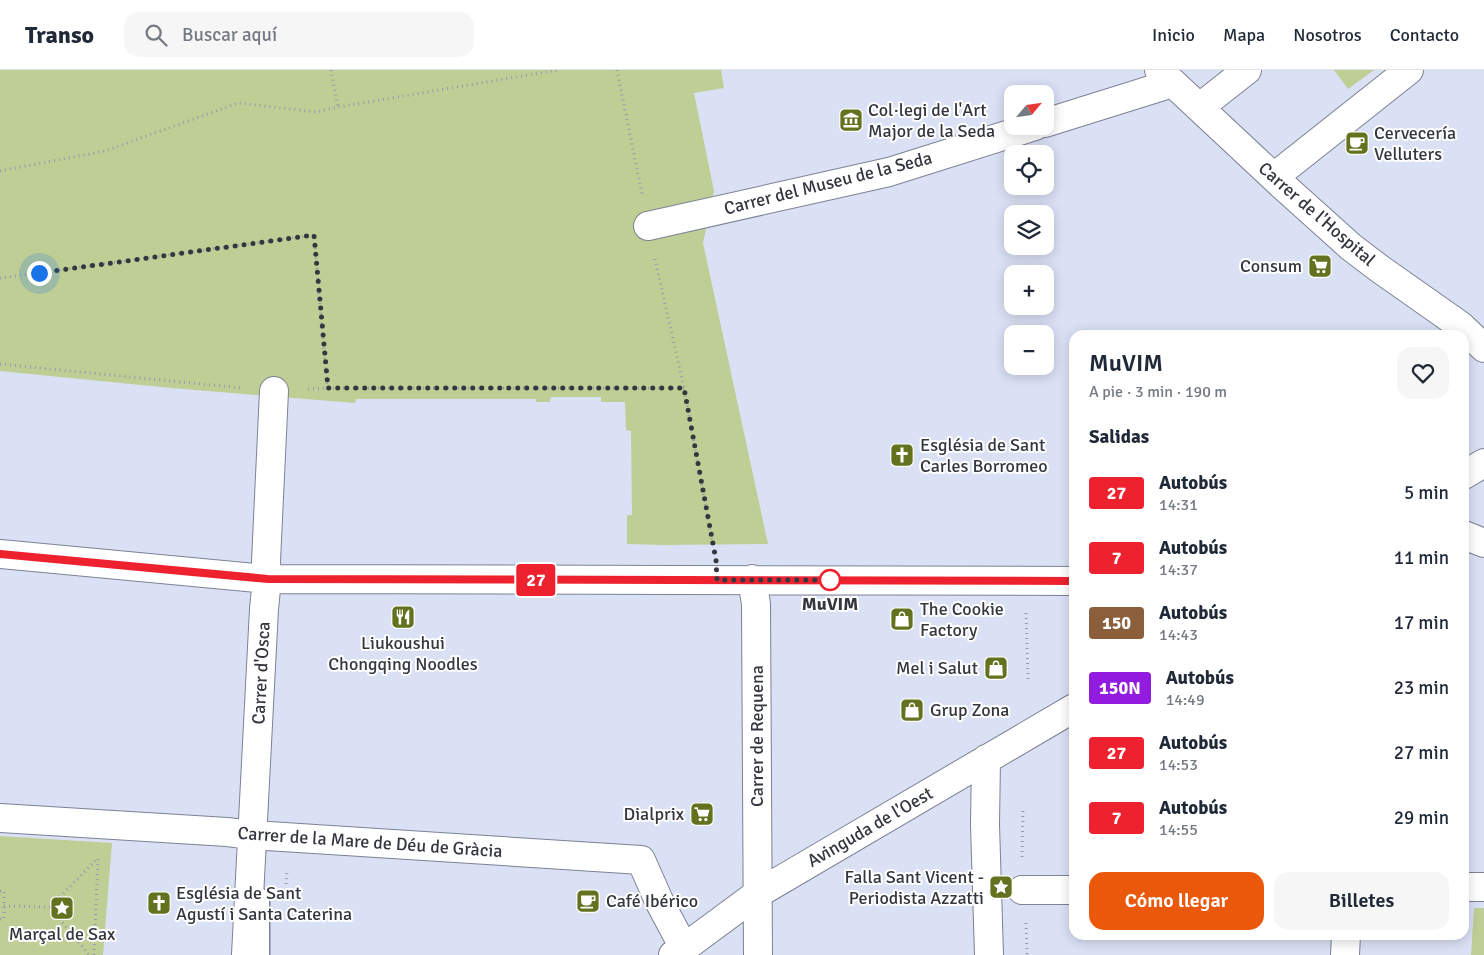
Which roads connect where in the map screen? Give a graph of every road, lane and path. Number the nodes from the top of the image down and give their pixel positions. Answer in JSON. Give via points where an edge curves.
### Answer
{"nodes":[{"id":1,"x":330,"y":70,"type":"edge"},
{"id":2,"x":558,"y":70,"type":"edge"},
{"id":3,"x":617,"y":70,"type":"edge"},
{"id":4,"x":1247,"y":70,"type":"edge"},
{"id":5,"x":1409,"y":70,"type":"edge"},
{"id":6,"x":1166,"y":77,"type":"edge"},
{"id":7,"x":338,"y":107,"type":"junction"},
{"id":8,"x":1200,"y":108,"type":"junction"},
{"id":9,"x":1054,"y":120,"type":"edge"},
{"id":10,"x":1007,"y":135,"type":"edge"},
{"id":11,"x":0,"y":171,"type":"edge"},
{"id":12,"x":1274,"y":177,"type":"junction"},
{"id":13,"x":648,"y":226,"type":"junction"},
{"id":14,"x":0,"y":278,"type":"edge"},
{"id":15,"x":1465,"y":330,"type":"edge"},
{"id":16,"x":1469,"y":334,"type":"edge"},
{"id":17,"x":1484,"y":348,"type":"edge"},
{"id":18,"x":0,"y":364,"type":"edge"},
{"id":19,"x":328,"y":388,"type":"junction"},
{"id":20,"x":684,"y":388,"type":"junction"},
{"id":21,"x":274,"y":391,"type":"junction"},
{"id":22,"x":1484,"y":463,"type":"edge"},
{"id":23,"x":1469,"y":472,"type":"edge"},
{"id":24,"x":1469,"y":537,"type":"edge"},
{"id":25,"x":1484,"y":543,"type":"edge"},
{"id":26,"x":0,"y":554,"type":"edge"},
{"id":27,"x":268,"y":579,"type":"junction"},
{"id":28,"x":717,"y":580,"type":"junction"},
{"id":29,"x":752,"y":580,"type":"junction"},
{"id":30,"x":1069,"y":581,"type":"edge"},
{"id":31,"x":1069,"y":711,"type":"edge"},
{"id":32,"x":986,"y":759,"type":"junction"},
{"id":33,"x":0,"y":818,"type":"edge"},
{"id":34,"x":252,"y":835,"type":"junction"},
{"id":35,"x":1469,"y":887,"type":"edge"},
{"id":36,"x":1484,"y":887,"type":"edge"},
{"id":37,"x":1022,"y":890,"type":"dead end"},
{"id":38,"x":1069,"y":890,"type":"edge"},
{"id":39,"x":0,"y":891,"type":"edge"},
{"id":40,"x":757,"y":894,"type":"junction"},
{"id":41,"x":4,"y":906,"type":"junction"},
{"id":42,"x":50,"y":907,"type":"junction"},
{"id":43,"x":0,"y":919,"type":"edge"},
{"id":44,"x":1346,"y":940,"type":"edge"},
{"id":45,"x":678,"y":952,"type":"edge"},
{"id":46,"x":90,"y":955,"type":"edge"},
{"id":47,"x":94,"y":955,"type":"edge"},
{"id":48,"x":246,"y":955,"type":"edge"},
{"id":49,"x":261,"y":955,"type":"edge"},
{"id":50,"x":758,"y":955,"type":"edge"},
{"id":51,"x":989,"y":955,"type":"edge"},
{"id":52,"x":1345,"y":955,"type":"edge"}],
"edges":[{"from":1,"to":7,"type":"path"},
{"from":2,"to":7,"type":"path"},
{"from":3,"to":13,"type":"path"},
{"from":4,"to":8,"type":"street"},
{"from":5,"to":12,"type":"street"},
{"from":6,"to":8,"type":"street","name":"Carrer de l'Hospital"},
{"from":6,"to":9,"type":"street"},
{"from":7,"to":11,"type":"path","via":[[316,112],[238,103],[105,152]]},
{"from":8,"to":12,"type":"street","name":"Carrer de l'Hospital"},
{"from":10,"to":13,"type":"street","name":"Carrer del Museu de la Seda","via":[[889,172]]},
{"from":12,"to":15,"type":"street","name":"Carrer de l'Hospital","via":[[1351,246]]},
{"from":13,"to":20,"type":"path"},
{"from":14,"to":19,"type":"path","via":[[314,235]]},
{"from":16,"to":17,"type":"street","name":"Carrer de l'Hospital"},
{"from":18,"to":21,"type":"path"},
{"from":19,"to":20,"type":"path"},
{"from":19,"to":21,"type":"path"},
{"from":20,"to":28,"type":"path"},
{"from":21,"to":27,"type":"street","name":"Carrer d'Osca","via":[[266,561]]},
{"from":22,"to":23,"type":"street"},
{"from":24,"to":25,"type":"street"},
{"from":26,"to":27,"type":"street"},
{"from":27,"to":28,"type":"street"},
{"from":27,"to":34,"type":"street","name":"Carrer d'Osca"},
{"from":28,"to":29,"type":"street"},
{"from":29,"to":30,"type":"street"},
{"from":29,"to":40,"type":"street","name":"Carrer de Requena","via":[[756,604]]},
{"from":31,"to":32,"type":"street","name":"Avinguda de l'Oest"},
{"from":32,"to":40,"type":"street","name":"Avinguda de l'Oest"},
{"from":32,"to":51,"type":"street"},
{"from":33,"to":34,"type":"street","name":"Carrer de la Mare de Déu de Gràcia"},
{"from":34,"to":45,"type":"street","name":"Carrer de la Mare de Déu de Gràcia","via":[[641,860]]},
{"from":34,"to":48,"type":"street","name":"Carrer d'Osca"},
{"from":34,"to":49,"type":"lane","via":[[261,886]]},
{"from":35,"to":36,"type":"street"},
{"from":37,"to":38,"type":"street"},
{"from":39,"to":41,"type":"path","via":[[4,891]]},
{"from":40,"to":45,"type":"street","name":"Avinguda de l'Oest"},
{"from":40,"to":50,"type":"street","name":"Carrer de Requena"},
{"from":41,"to":42,"type":"path"},
{"from":41,"to":43,"type":"path","via":[[4,919]]},
{"from":42,"to":46,"type":"path"},
{"from":42,"to":47,"type":"path","via":[[98,858]]},
{"from":44,"to":52,"type":"street"}]}
